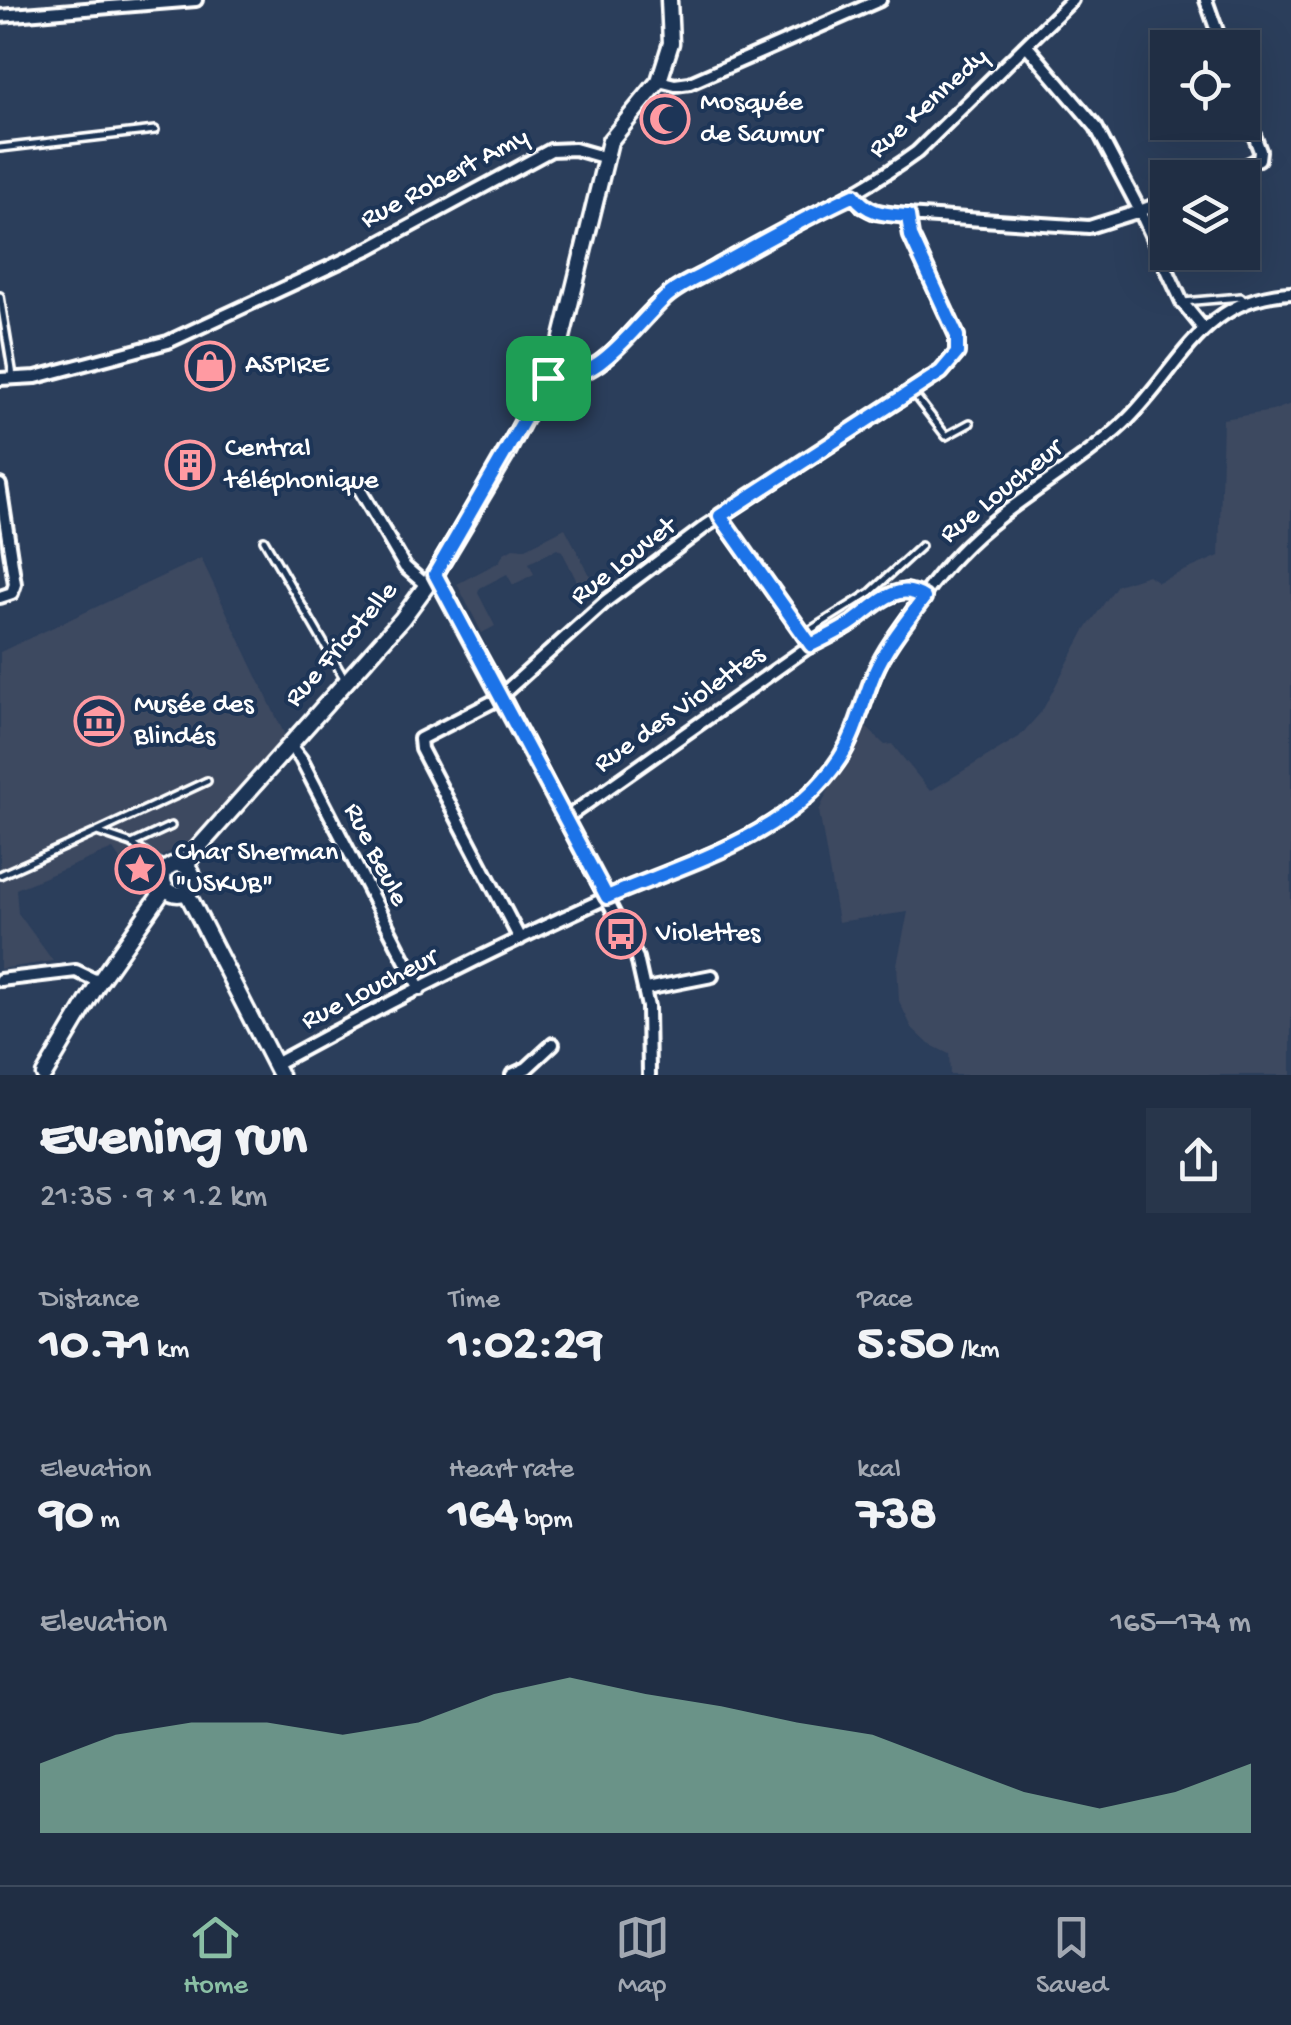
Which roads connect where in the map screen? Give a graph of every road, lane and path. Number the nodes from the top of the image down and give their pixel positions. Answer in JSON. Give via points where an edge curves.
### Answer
{"nodes":[{"id":1,"x":196,"y":0,"type":"edge"},
{"id":2,"x":669,"y":0,"type":"edge"},
{"id":3,"x":880,"y":0,"type":"edge"},
{"id":4,"x":1072,"y":0,"type":"edge"},
{"id":5,"x":1206,"y":0,"type":"edge"},
{"id":6,"x":102,"y":4,"type":"edge"},
{"id":7,"x":0,"y":16,"type":"edge"},
{"id":8,"x":1217,"y":30,"type":"edge"},
{"id":9,"x":1027,"y":46,"type":"junction"},
{"id":10,"x":659,"y":81,"type":"junction"},
{"id":11,"x":154,"y":130,"type":"dead end"},
{"id":12,"x":0,"y":148,"type":"edge"},
{"id":13,"x":603,"y":157,"type":"junction"},
{"id":14,"x":854,"y":195,"type":"junction"},
{"id":15,"x":1150,"y":207,"type":"edge"},
{"id":16,"x":1140,"y":211,"type":"junction"},
{"id":17,"x":908,"y":216,"type":"junction"},
{"id":18,"x":1291,"y":293,"type":"edge"},
{"id":19,"x":0,"y":296,"type":"edge"},
{"id":20,"x":1182,"y":302,"type":"junction"},
{"id":21,"x":1247,"y":303,"type":"junction"},
{"id":22,"x":1204,"y":330,"type":"junction"},
{"id":23,"x":13,"y":376,"type":"junction"},
{"id":24,"x":548,"y":378,"type":"junction"},
{"id":25,"x":0,"y":379,"type":"edge"},
{"id":26,"x":912,"y":391,"type":"junction"},
{"id":27,"x":970,"y":423,"type":"dead end"},
{"id":28,"x":356,"y":483,"type":"dead end"},
{"id":29,"x":0,"y":484,"type":"edge"},
{"id":30,"x":720,"y":516,"type":"junction"},
{"id":31,"x":264,"y":540,"type":"dead end"},
{"id":32,"x":922,"y":546,"type":"dead end"},
{"id":33,"x":431,"y":580,"type":"junction"},
{"id":34,"x":0,"y":596,"type":"edge"},
{"id":35,"x":924,"y":598,"type":"junction"},
{"id":36,"x":803,"y":635,"type":"junction"},
{"id":37,"x":811,"y":645,"type":"junction"},
{"id":38,"x":346,"y":681,"type":"junction"},
{"id":39,"x":502,"y":696,"type":"junction"},
{"id":40,"x":289,"y":744,"type":"junction"},
{"id":41,"x":207,"y":781,"type":"dead end"},
{"id":42,"x":566,"y":818,"type":"junction"},
{"id":43,"x":171,"y":826,"type":"dead end"},
{"id":44,"x":97,"y":832,"type":"junction"},
{"id":45,"x":132,"y":844,"type":"junction"},
{"id":46,"x":186,"y":867,"type":"junction"},
{"id":47,"x":167,"y":869,"type":"junction"},
{"id":48,"x":0,"y":875,"type":"edge"},
{"id":49,"x":165,"y":888,"type":"junction"},
{"id":50,"x":186,"y":892,"type":"junction"},
{"id":51,"x":607,"y":897,"type":"junction"},
{"id":52,"x":520,"y":939,"type":"junction"},
{"id":53,"x":712,"y":976,"type":"dead end"},
{"id":54,"x":0,"y":980,"type":"edge"},
{"id":55,"x":99,"y":982,"type":"junction"},
{"id":56,"x":646,"y":988,"type":"junction"},
{"id":57,"x":420,"y":989,"type":"junction"},
{"id":58,"x":553,"y":1044,"type":"dead end"},
{"id":59,"x":278,"y":1070,"type":"edge"},
{"id":60,"x":44,"y":1075,"type":"edge"},
{"id":61,"x":512,"y":1075,"type":"edge"},
{"id":62,"x":649,"y":1075,"type":"edge"}],
"edges":[{"from":1,"to":6,"type":"street"},
{"from":2,"to":10,"type":"street","via":[[671,43]]},
{"from":3,"to":10,"type":"street","via":[[690,83]]},
{"from":4,"to":9,"type":"street","name":"Rue Kennedy"},
{"from":5,"to":8,"type":"street"},
{"from":6,"to":7,"type":"street"},
{"from":9,"to":14,"type":"street","name":"Rue Kennedy","via":[[917,152]]},
{"from":9,"to":16,"type":"street","via":[[1096,127]]},
{"from":10,"to":13,"type":"street"},
{"from":11,"to":12,"type":"lane"},
{"from":13,"to":23,"type":"street","name":"Rue Robert Amy","via":[[575,148],[551,150],[358,254],[168,342],[36,377]]},
{"from":13,"to":24,"type":"street","name":"Rue Fricotelle","via":[[574,298]]},
{"from":14,"to":17,"type":"street","via":[[875,213]]},
{"from":14,"to":24,"type":"street","name":"Rue Kennedy","via":[[667,295],[621,345],[581,375]]},
{"from":15,"to":16,"type":"street"},
{"from":16,"to":17,"type":"street","via":[[1089,227]]},
{"from":16,"to":20,"type":"street"},
{"from":17,"to":26,"type":"street","name":"Rue Louvet","via":[[957,336],[957,353]]},
{"from":18,"to":21,"type":"street","name":"Rue Loucheur"},
{"from":19,"to":23,"type":"lane"},
{"from":20,"to":21,"type":"lane","via":[[1241,297]]},
{"from":20,"to":22,"type":"street"},
{"from":21,"to":22,"type":"street","name":"Rue Loucheur"},
{"from":22,"to":35,"type":"street","name":"Rue Loucheur","via":[[1124,422],[969,544]]},
{"from":23,"to":25,"type":"street","name":"Rue Robert Amy"},
{"from":24,"to":33,"type":"street","name":"Rue Fricotelle"},
{"from":26,"to":27,"type":"lane","via":[[946,436]]},
{"from":26,"to":30,"type":"street","name":"Rue Louvet"},
{"from":28,"to":33,"type":"street","via":[[405,566]]},
{"from":29,"to":34,"type":"street","via":[[16,584]]},
{"from":30,"to":36,"type":"street"},
{"from":30,"to":39,"type":"street","name":"Rue Louvet","via":[[606,601]]},
{"from":31,"to":38,"type":"lane"},
{"from":32,"to":36,"type":"lane","via":[[871,592]]},
{"from":33,"to":38,"type":"street","name":"Rue Fricotelle"},
{"from":33,"to":39,"type":"street"},
{"from":35,"to":37,"type":"street","name":"Rue des Violettes","via":[[894,593]]},
{"from":35,"to":51,"type":"street","name":"Rue Loucheur","via":[[873,675],[858,726],[838,761],[807,794],[745,839]]},
{"from":36,"to":37,"type":"street"},
{"from":37,"to":42,"type":"street","name":"Rue des Violettes"},
{"from":38,"to":40,"type":"street","name":"Rue Fricotelle"},
{"from":39,"to":42,"type":"street"},
{"from":39,"to":52,"type":"street","name":"Rue Louvet","via":[[431,731],[420,749]]},
{"from":40,"to":46,"type":"street","name":"Rue Fricotelle"},
{"from":40,"to":57,"type":"street","name":"Rue Beule"},
{"from":41,"to":44,"type":"lane"},
{"from":42,"to":51,"type":"street"},
{"from":43,"to":45,"type":"lane"},
{"from":44,"to":45,"type":"lane"},
{"from":44,"to":48,"type":"lane"},
{"from":45,"to":47,"type":"lane"},
{"from":46,"to":47,"type":"street"},
{"from":46,"to":50,"type":"street","via":[[192,879]]},
{"from":47,"to":49,"type":"street"},
{"from":49,"to":50,"type":"street"},
{"from":49,"to":55,"type":"street"},
{"from":50,"to":59,"type":"street"},
{"from":51,"to":52,"type":"street","name":"Rue Loucheur"},
{"from":51,"to":56,"type":"street"},
{"from":52,"to":57,"type":"street","name":"Rue Loucheur"},
{"from":53,"to":56,"type":"street"},
{"from":54,"to":55,"type":"street","via":[[76,971]]},
{"from":55,"to":60,"type":"street"},
{"from":56,"to":62,"type":"street"},
{"from":57,"to":59,"type":"street","name":"Rue Loucheur"},
{"from":58,"to":61,"type":"street"}]}
